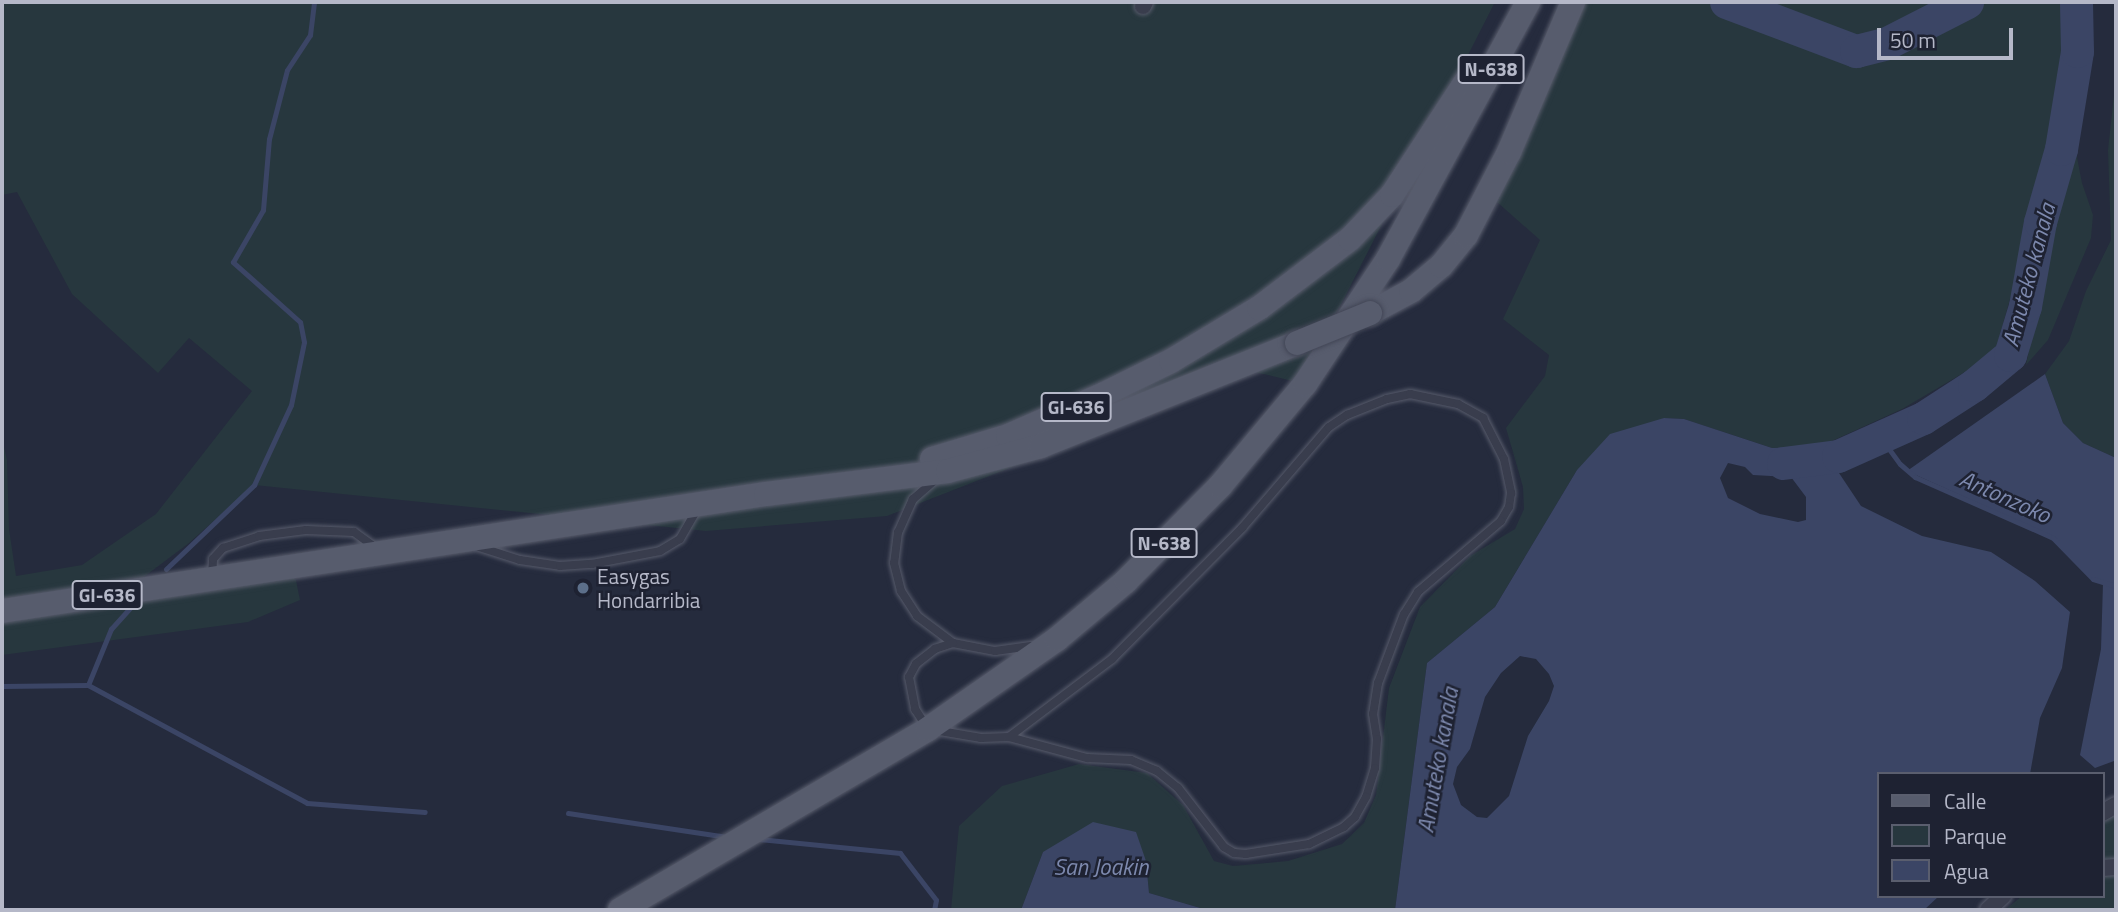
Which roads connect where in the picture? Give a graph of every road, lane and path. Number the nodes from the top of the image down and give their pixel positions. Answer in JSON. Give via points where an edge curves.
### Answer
{"nodes":[{"id":1,"x":1511,"y":2,"type":"edge"},
{"id":2,"x":1528,"y":2,"type":"edge"},
{"id":3,"x":1573,"y":2,"type":"edge"},
{"id":4,"x":1486,"y":50,"type":"junction"},
{"id":5,"x":1454,"y":136,"type":"junction"},
{"id":6,"x":948,"y":471,"type":"junction"},
{"id":7,"x":766,"y":494,"type":"junction"},
{"id":8,"x":699,"y":504,"type":"junction"},
{"id":9,"x":460,"y":541,"type":"junction"},
{"id":10,"x":384,"y":552,"type":"junction"},
{"id":11,"x":212,"y":579,"type":"junction"},
{"id":12,"x":2,"y":611,"type":"edge"},
{"id":13,"x":1057,"y":639,"type":"junction"},
{"id":14,"x":953,"y":643,"type":"junction"},
{"id":15,"x":928,"y":729,"type":"junction"},
{"id":16,"x":1009,"y":737,"type":"junction"},
{"id":17,"x":2001,"y":898,"type":"edge"},
{"id":18,"x":620,"y":910,"type":"edge"},
{"id":19,"x":1988,"y":910,"type":"edge"}],
"edges":[{"from":1,"to":4,"type":"main road","number":"GI-636"},
{"from":2,"to":5,"type":"main road","number":"N-638"},
{"from":3,"to":6,"type":"main road","number":"GI-636","bridge":true,"via":[[1509,152],[1466,235],[1441,266],[1411,291],[1370,313],[1041,446]]},
{"from":4,"to":5,"type":"main road","number":"N-638"},
{"from":4,"to":7,"type":"main road","number":"GI-636","via":[[1392,195],[1349,239],[1259,308],[1171,362],[1008,436],[927,461]]},
{"from":5,"to":13,"type":"main road","number":"N-638","via":[[1388,259],[1305,384],[1220,486],[1126,581]]},
{"from":6,"to":7,"type":"main road","number":"GI-636"},
{"from":6,"to":14,"type":"lane","via":[[913,499],[898,531],[894,563],[901,591],[917,616]]},
{"from":7,"to":8,"type":"main road","number":"GI-636"},
{"from":8,"to":9,"type":"main road","number":"GI-636"},
{"from":8,"to":9,"type":"lane","via":[[680,539],[660,551],[592,565],[520,560]]},
{"from":9,"to":10,"type":"main road","number":"GI-636"},
{"from":10,"to":11,"type":"main road","number":"GI-636"},
{"from":10,"to":11,"type":"lane","via":[[354,532],[306,530],[259,536],[223,548],[213,559]]},
{"from":11,"to":12,"type":"main road","number":"GI-636"},
{"from":13,"to":14,"type":"lane","via":[[995,650]]},
{"from":13,"to":15,"type":"main road","number":"N-638"},
{"from":14,"to":15,"type":"lane","via":[[915,664],[909,677],[915,709]]},
{"from":15,"to":16,"type":"lane","via":[[981,738]]},
{"from":15,"to":18,"type":"main road","number":"N-638"},
{"from":16,"to":16,"type":"lane","via":[[1112,659],[1242,528],[1329,427],[1347,415],[1410,394],[1458,404],[1483,418],[1504,459],[1509,507],[1501,521],[1418,592],[1404,614],[1378,683],[1373,714],[1375,768],[1366,797],[1344,827],[1310,844],[1234,853],[1224,847],[1178,788],[1157,771],[1130,760],[1087,758]]},
{"from":17,"to":19,"type":"street"}]}
